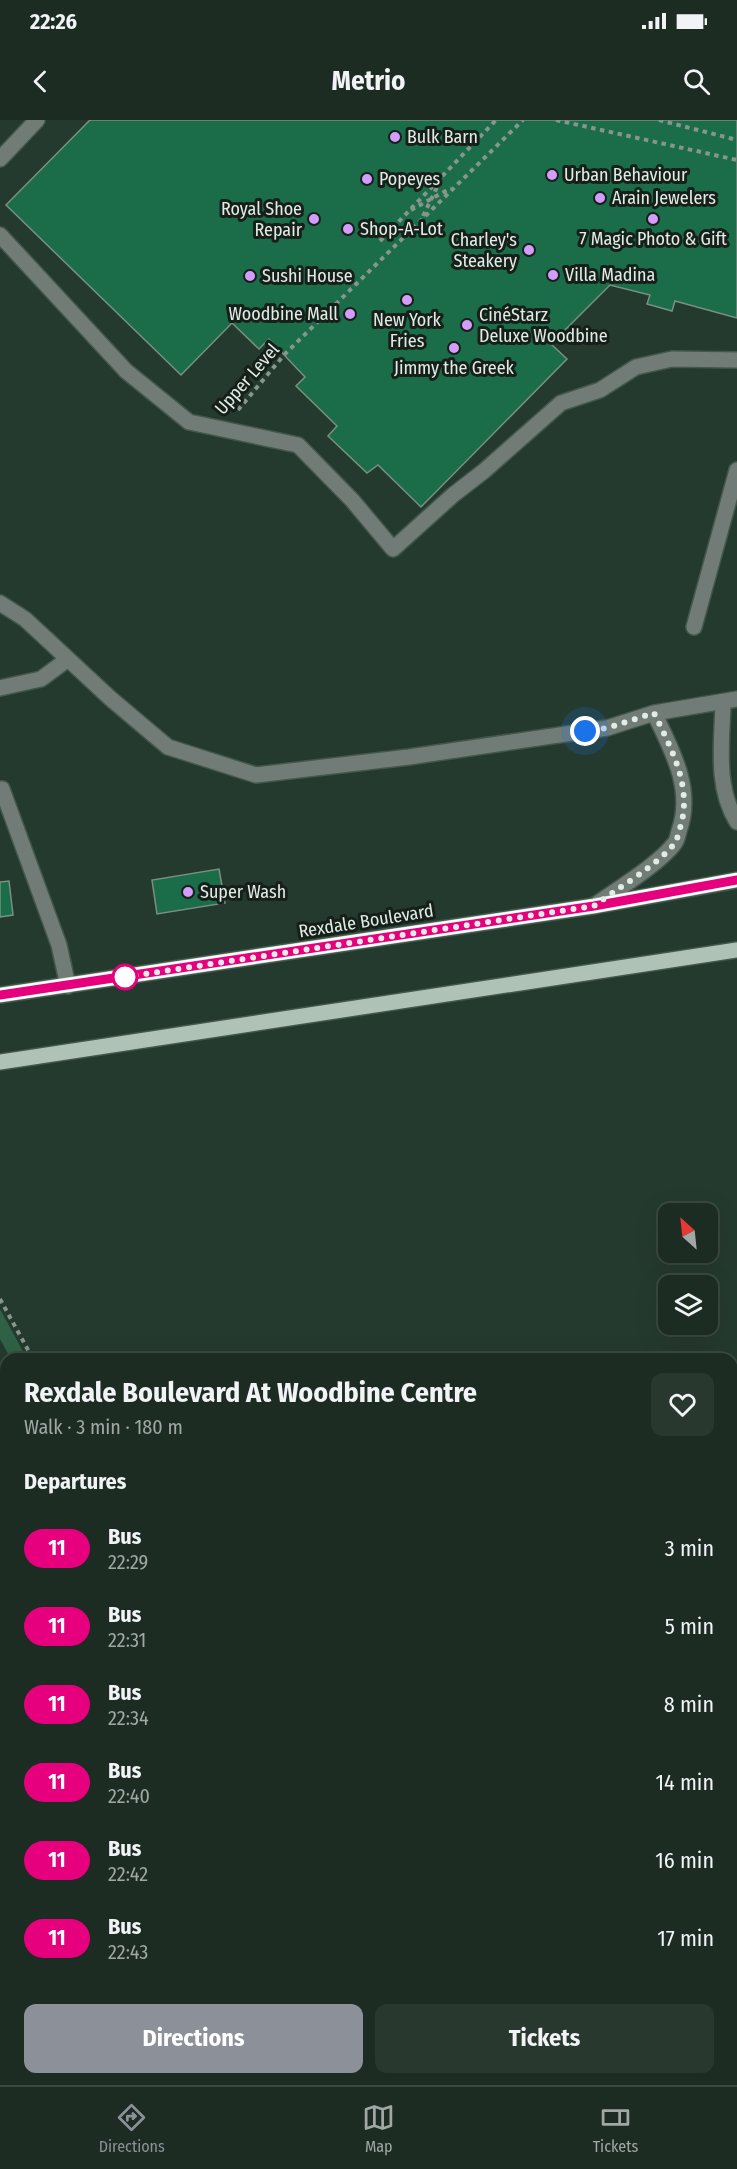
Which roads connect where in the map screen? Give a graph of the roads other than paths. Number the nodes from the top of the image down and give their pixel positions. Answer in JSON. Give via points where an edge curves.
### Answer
{"nodes":[{"id":1,"x":37,"y":120,"type":"edge"},
{"id":2,"x":0,"y":159,"type":"edge"},
{"id":3,"x":0,"y":235,"type":"edge"},
{"id":4,"x":737,"y":360,"type":"edge"},
{"id":5,"x":737,"y":470,"type":"edge"},
{"id":6,"x":3,"y":609,"type":"edge"},
{"id":7,"x":694,"y":627,"type":"dead end"},
{"id":8,"x":68,"y":659,"type":"junction"},
{"id":9,"x":0,"y":688,"type":"edge"},
{"id":10,"x":730,"y":701,"type":"edge"},
{"id":11,"x":654,"y":713,"type":"junction"},
{"id":12,"x":0,"y":789,"type":"edge"},
{"id":13,"x":737,"y":822,"type":"edge"},
{"id":14,"x":737,"y":880,"type":"edge"},
{"id":15,"x":594,"y":906,"type":"junction"},
{"id":16,"x":737,"y":950,"type":"edge"},
{"id":17,"x":68,"y":986,"type":"junction"},
{"id":18,"x":0,"y":995,"type":"edge"},
{"id":19,"x":0,"y":1062,"type":"edge"}],
"edges":[{"from":1,"to":2,"type":"street"},
{"from":3,"to":4,"type":"street","via":[[126,371],[189,422],[298,445],[393,549],[561,403],[600,390],[636,367],[672,359]]},
{"from":5,"to":7,"type":"street"},
{"from":6,"to":8,"type":"street","via":[[25,619]]},
{"from":8,"to":9,"type":"street","via":[[41,679]]},
{"from":8,"to":11,"type":"street","via":[[168,747],[256,775],[607,728]]},
{"from":10,"to":11,"type":"street"},
{"from":10,"to":13,"type":"street","via":[[721,772],[729,809]]},
{"from":11,"to":15,"type":"street","via":[[677,761],[685,799],[682,823],[675,843],[655,862]]},
{"from":12,"to":17,"type":"street","via":[[59,945]]},
{"from":14,"to":15,"type":"main road","name":"Rexdale Boulevard"},
{"from":15,"to":17,"type":"main road","name":"Rexdale Boulevard"},
{"from":16,"to":19,"type":"main road"},
{"from":17,"to":18,"type":"main road","name":"Rexdale Boulevard"}]}
